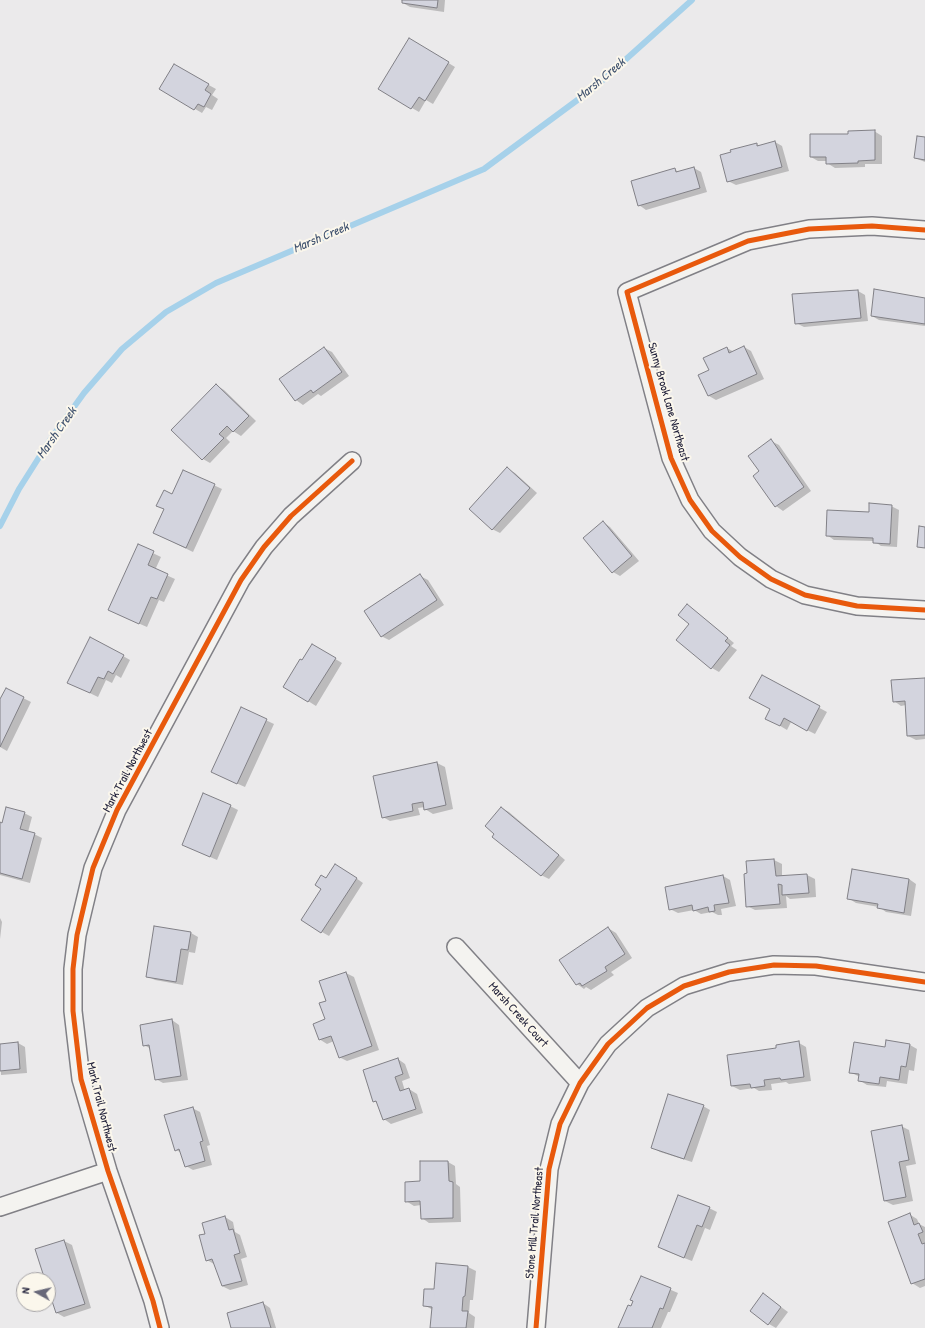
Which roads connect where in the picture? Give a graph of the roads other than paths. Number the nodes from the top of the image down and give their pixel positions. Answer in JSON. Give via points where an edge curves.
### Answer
{"nodes":[{"id":1,"x":925,"y":230,"type":"edge"},
{"id":2,"x":352,"y":461,"type":"dead end"},
{"id":3,"x":925,"y":610,"type":"edge"},
{"id":4,"x":456,"y":948,"type":"dead end"},
{"id":5,"x":925,"y":982,"type":"edge"},
{"id":6,"x":580,"y":1083,"type":"junction"},
{"id":7,"x":108,"y":1171,"type":"junction"},
{"id":8,"x":0,"y":1207,"type":"edge"},
{"id":9,"x":160,"y":1328,"type":"edge"},
{"id":10,"x":536,"y":1328,"type":"edge"}],
"edges":[{"from":1,"to":3,"type":"street","name":"Sunny Brook Lane Northeast","via":[[872,226],[809,229],[748,241],[627,292],[671,458],[690,500],[712,531],[740,557],[771,579],[806,595],[857,606]]},
{"from":2,"to":7,"type":"street","name":"Mark Trail Northwest","via":[[291,516],[241,580],[117,810],[93,868],[77,935],[72,1011],[81,1080]]},
{"from":4,"to":6,"type":"street","name":"Marsh Creek Court"},
{"from":5,"to":6,"type":"street","name":"Stone Mill Trail Northeast","via":[[816,966],[774,965],[729,972],[684,986],[647,1008],[608,1044]]},
{"from":6,"to":10,"type":"street","name":"Stone Mill Trail Northeast","via":[[560,1124],[549,1169]]},
{"from":7,"to":8,"type":"street"},
{"from":7,"to":9,"type":"street","name":"Mark Trail Northwest"}]}
